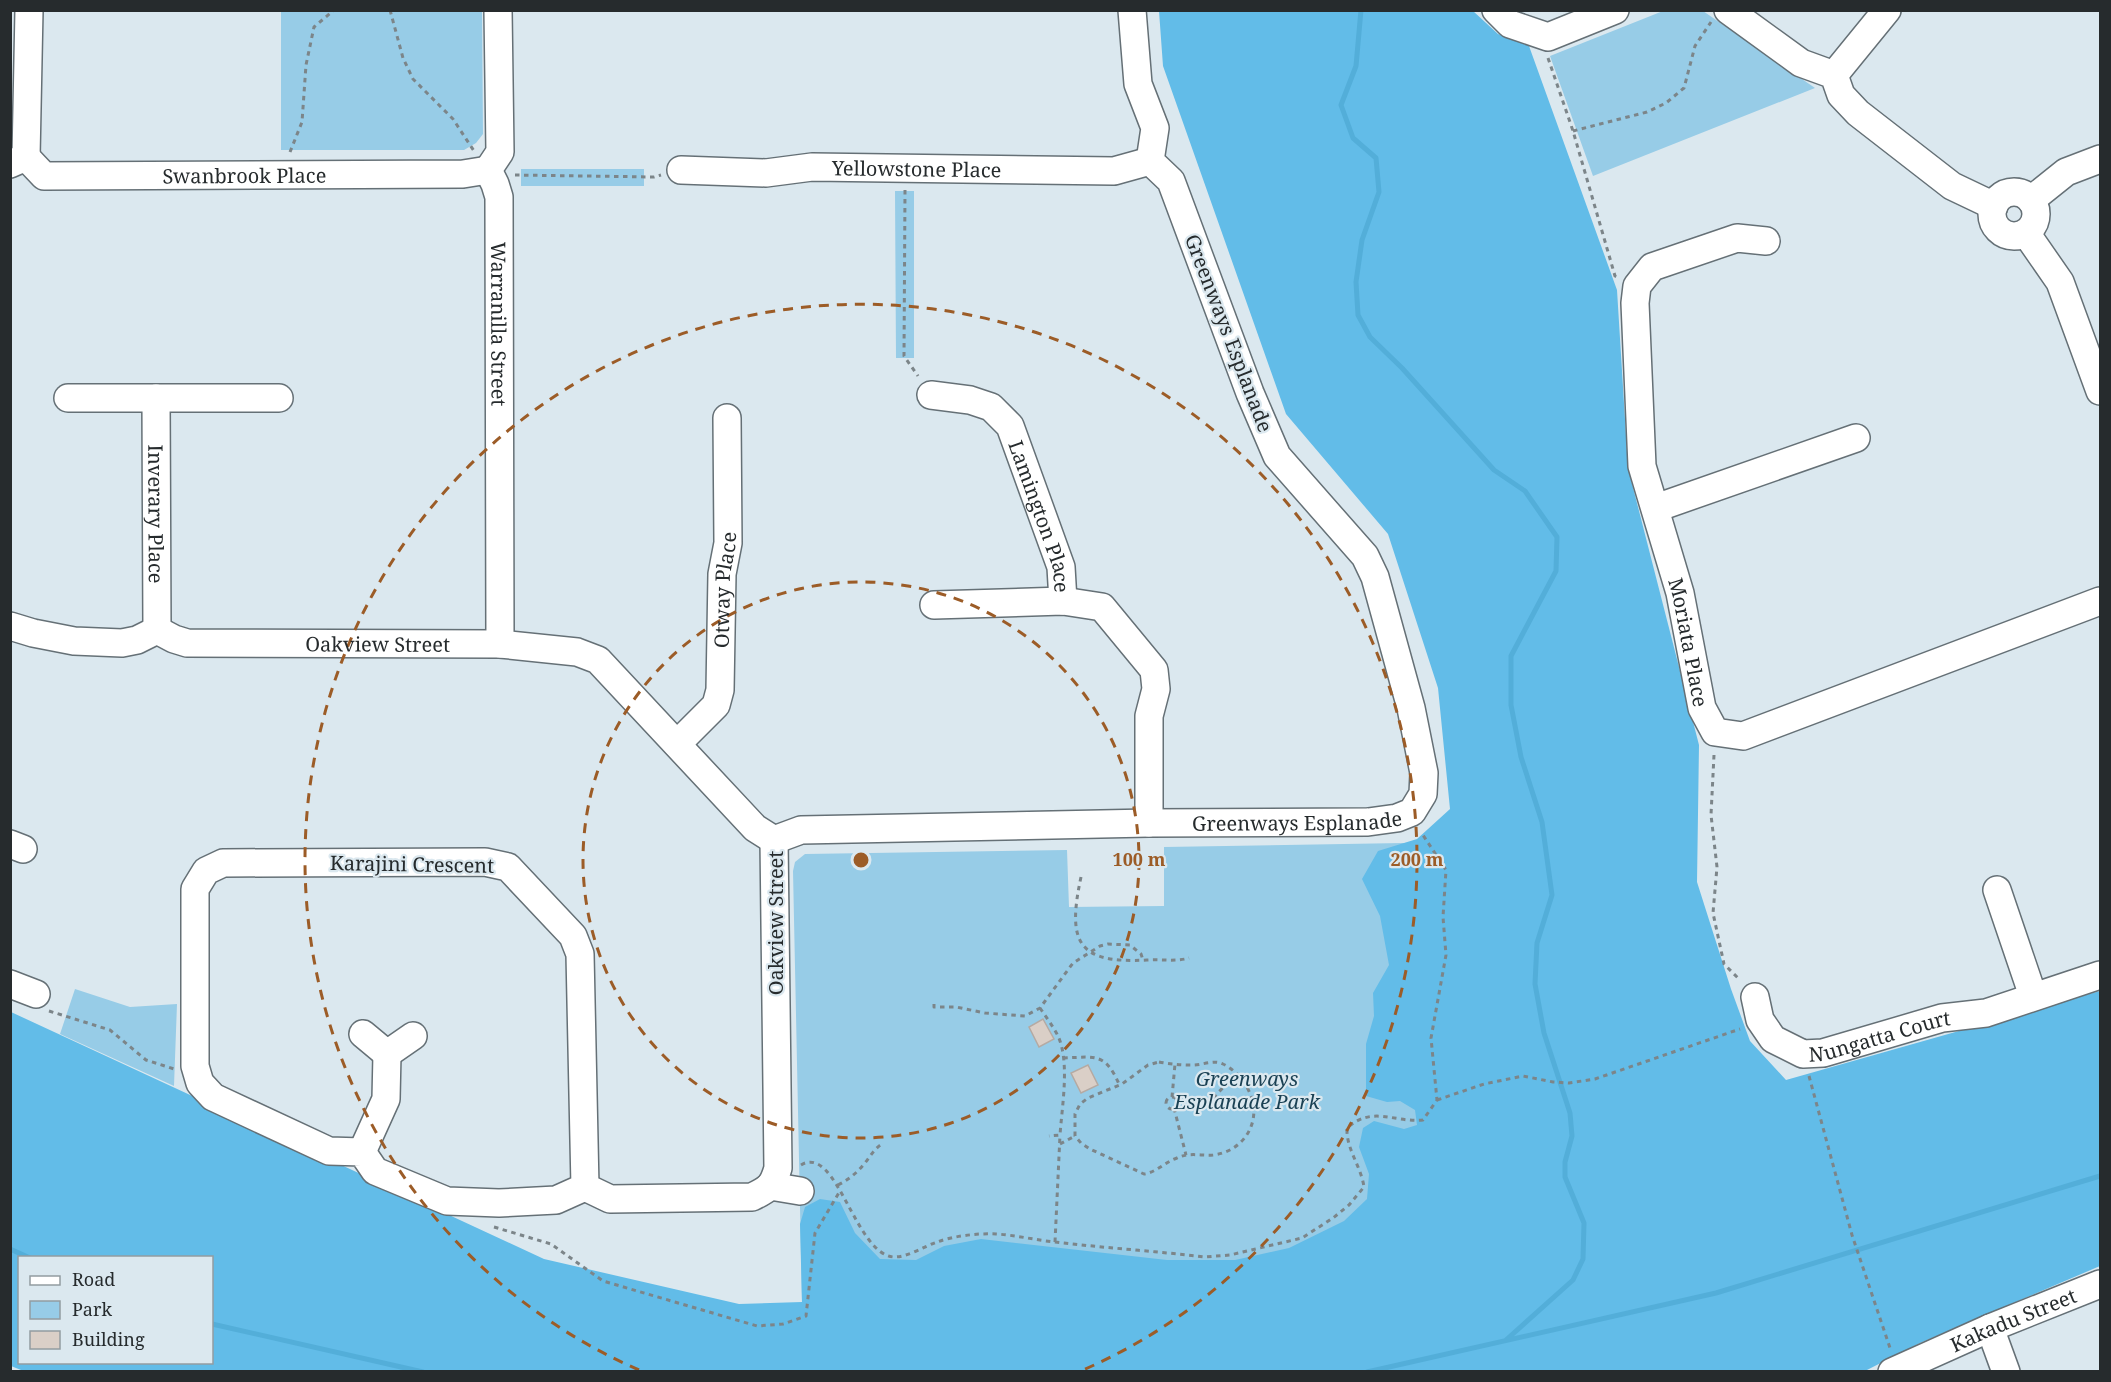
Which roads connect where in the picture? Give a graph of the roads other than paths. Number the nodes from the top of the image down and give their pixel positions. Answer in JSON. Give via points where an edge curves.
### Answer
{"nodes":[{"id":1,"x":29,"y":10,"type":"edge"},
{"id":2,"x":498,"y":10,"type":"edge"},
{"id":3,"x":1132,"y":10,"type":"edge"},
{"id":4,"x":1496,"y":10,"type":"edge"},
{"id":5,"x":1615,"y":10,"type":"edge"},
{"id":6,"x":1887,"y":10,"type":"edge"},
{"id":7,"x":1721,"y":15,"type":"edge"},
{"id":8,"x":1834,"y":75,"type":"junction"},
{"id":9,"x":2100,"y":159,"type":"edge"},
{"id":10,"x":18,"y":161,"type":"edge"},
{"id":11,"x":1150,"y":161,"type":"junction"},
{"id":12,"x":488,"y":170,"type":"junction"},
{"id":13,"x":681,"y":170,"type":"road end"},
{"id":14,"x":2031,"y":200,"type":"junction"},
{"id":15,"x":1994,"y":206,"type":"junction"},
{"id":16,"x":2026,"y":233,"type":"junction"},
{"id":17,"x":1766,"y":241,"type":"dead end"},
{"id":18,"x":2100,"y":392,"type":"edge"},
{"id":19,"x":931,"y":395,"type":"road end"},
{"id":20,"x":68,"y":398,"type":"dead end"},
{"id":21,"x":156,"y":398,"type":"junction"},
{"id":22,"x":279,"y":398,"type":"dead end"},
{"id":23,"x":727,"y":418,"type":"dead end"},
{"id":24,"x":1856,"y":438,"type":"dead end"},
{"id":25,"x":1656,"y":508,"type":"junction"},
{"id":26,"x":2100,"y":600,"type":"edge"},
{"id":27,"x":1063,"y":601,"type":"junction"},
{"id":28,"x":934,"y":605,"type":"dead end"},
{"id":29,"x":10,"y":626,"type":"edge"},
{"id":30,"x":157,"y":630,"type":"junction"},
{"id":31,"x":500,"y":644,"type":"junction"},
{"id":32,"x":677,"y":744,"type":"junction"},
{"id":33,"x":1149,"y":823,"type":"junction"},
{"id":34,"x":774,"y":840,"type":"junction"},
{"id":35,"x":1997,"y":890,"type":"dead end"},
{"id":36,"x":2100,"y":975,"type":"edge"},
{"id":37,"x":10,"y":984,"type":"edge"},
{"id":38,"x":36,"y":994,"type":"road end"},
{"id":39,"x":2034,"y":996,"type":"junction"},
{"id":40,"x":1758,"y":1008,"type":"road end"},
{"id":41,"x":363,"y":1034,"type":"dead end"},
{"id":42,"x":413,"y":1036,"type":"dead end"},
{"id":43,"x":387,"y":1054,"type":"junction"},
{"id":44,"x":362,"y":1152,"type":"junction"},
{"id":45,"x":772,"y":1183,"type":"junction"},
{"id":46,"x":585,"y":1187,"type":"junction"},
{"id":47,"x":800,"y":1191,"type":"dead end"},
{"id":48,"x":2100,"y":1284,"type":"edge"},
{"id":49,"x":1990,"y":1328,"type":"junction"},
{"id":50,"x":1895,"y":1370,"type":"edge"},
{"id":51,"x":2006,"y":1371,"type":"edge"}],
"edges":[{"from":1,"to":10,"type":"street"},
{"from":2,"to":12,"type":"street","via":[[500,152]]},
{"from":3,"to":11,"type":"street","via":[[1138,84],[1155,128]]},
{"from":4,"to":5,"type":"street","via":[[1510,24],[1548,37]]},
{"from":6,"to":8,"type":"street"},
{"from":7,"to":8,"type":"street","via":[[1801,63]]},
{"from":8,"to":15,"type":"street","via":[[1842,95],[1858,113],[1952,186]]},
{"from":9,"to":14,"type":"street","via":[[2066,172]]},
{"from":10,"to":12,"type":"street","name":"Swanbrook Place","via":[[44,176],[463,174]]},
{"from":11,"to":13,"type":"street","name":"Yellowstone Place","via":[[1114,171],[812,167],[766,173]]},
{"from":11,"to":33,"type":"street","name":"Greenways Esplanade","via":[[1171,181],[1250,393],[1278,456],[1365,556],[1375,577],[1424,772],[1423,794],[1412,812],[1397,818],[1368,822]]},
{"from":12,"to":31,"type":"street","name":"Warranilla Street","via":[[499,197]]},
{"from":14,"to":15,"type":"street","via":[[2022,193],[2008,193]]},
{"from":14,"to":16,"type":"street","via":[[2036,216]]},
{"from":15,"to":16,"type":"street","via":[[1994,222],[2003,233]]},
{"from":16,"to":18,"type":"street","via":[[2060,282]]},
{"from":17,"to":25,"type":"street","name":"Moriata Place","via":[[1737,238],[1652,267],[1637,286],[1641,466]]},
{"from":19,"to":27,"type":"street","name":"Lamington Place","via":[[991,407],[1010,426],[1061,567]]},
{"from":20,"to":21,"type":"street"},
{"from":21,"to":22,"type":"street"},
{"from":21,"to":30,"type":"street","name":"Inverary Place"},
{"from":23,"to":32,"type":"street","name":"Otway Place","via":[[728,543],[722,574],[720,690],[716,705]]},
{"from":24,"to":25,"type":"street"},
{"from":25,"to":26,"type":"street","name":"Moriata Place","via":[[1680,593],[1702,708],[1715,732],[1743,736]]},
{"from":27,"to":28,"type":"street"},
{"from":27,"to":33,"type":"street","name":"Lamington Place","via":[[1102,607],[1154,670],[1156,689],[1149,716]]},
{"from":29,"to":30,"type":"street","via":[[74,641],[122,643]]},
{"from":30,"to":31,"type":"street","name":"Oakview Street","via":[[187,643]]},
{"from":31,"to":32,"type":"street","name":"Oakview Street","via":[[577,652],[598,660]]},
{"from":32,"to":34,"type":"street","name":"Oakview Street","via":[[755,828]]},
{"from":33,"to":34,"type":"street","name":"Greenways Esplanade","via":[[801,830]]},
{"from":34,"to":45,"type":"street","name":"Oakview Street","via":[[778,1168]]},
{"from":35,"to":39,"type":"street"},
{"from":36,"to":39,"type":"street","name":"Nungatta Court"},
{"from":37,"to":38,"type":"street"},
{"from":39,"to":40,"type":"street","name":"Nungatta Court","via":[[1986,1013],[1942,1018],[1824,1053],[1803,1054],[1773,1039]]},
{"from":41,"to":43,"type":"street"},
{"from":42,"to":43,"type":"street"},
{"from":43,"to":44,"type":"street","via":[[386,1099]]},
{"from":44,"to":46,"type":"street","via":[[375,1171],[447,1201],[556,1200]]},
{"from":44,"to":46,"type":"street","name":"Karajini Crescent","via":[[329,1151],[213,1097],[200,1083],[195,1066],[195,889],[206,871],[223,862],[485,862],[508,867],[573,936],[580,954]]},
{"from":45,"to":46,"type":"street","via":[[752,1197],[610,1199]]},
{"from":45,"to":47,"type":"street"},
{"from":48,"to":49,"type":"street","name":"Kakadu Street"},
{"from":49,"to":50,"type":"street","name":"Kakadu Street"},
{"from":49,"to":51,"type":"street"}]}
